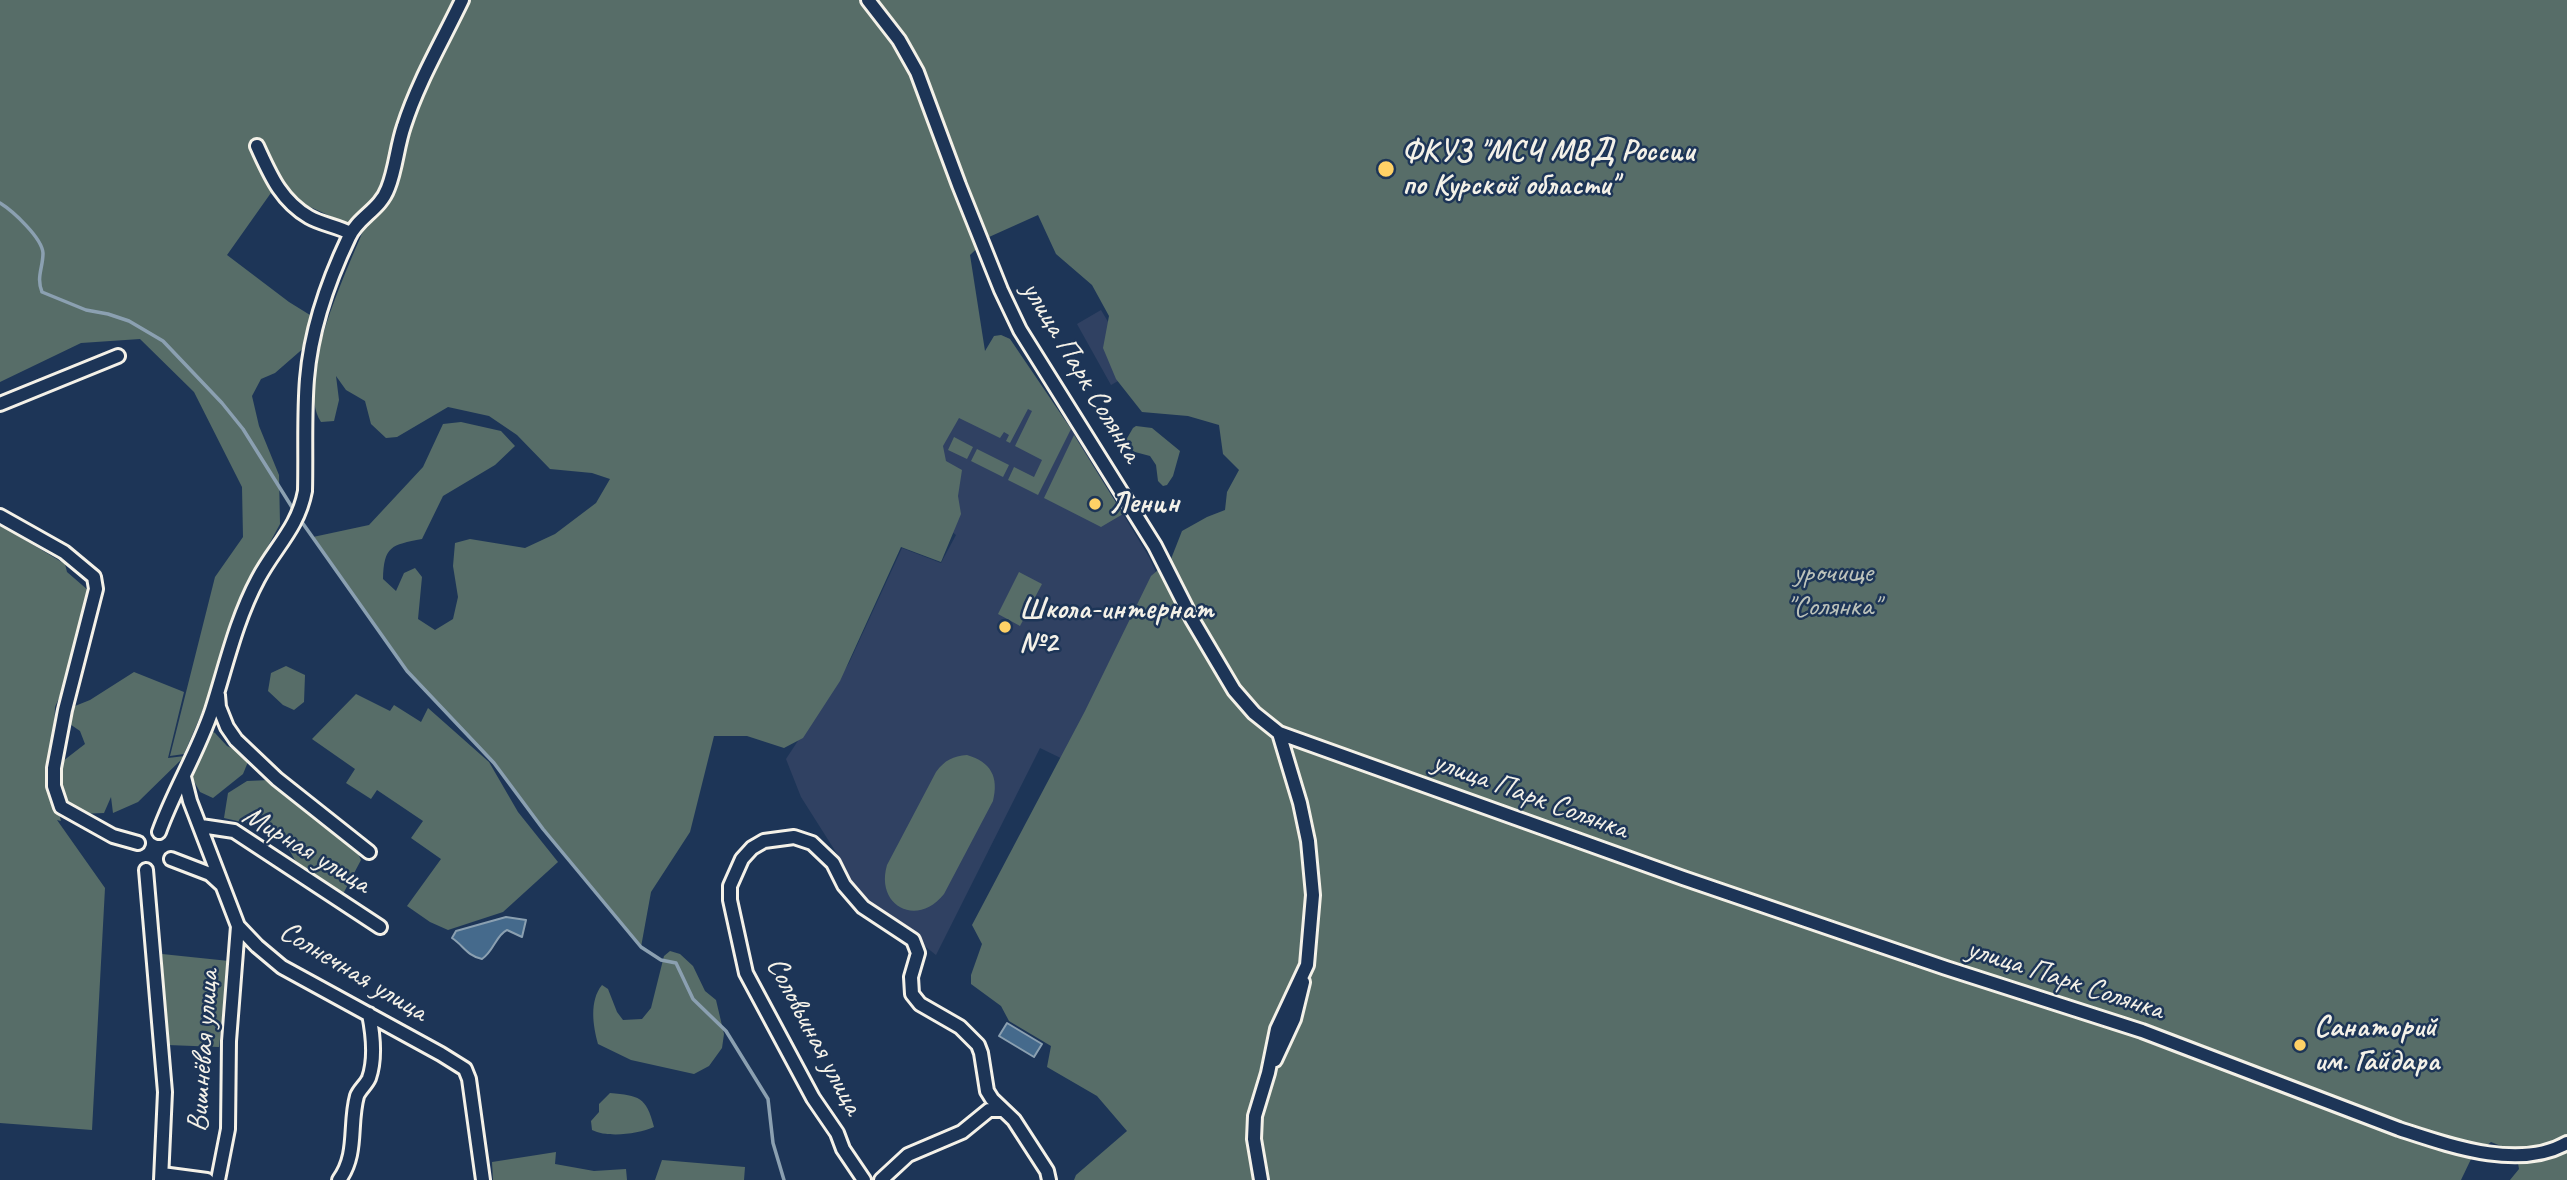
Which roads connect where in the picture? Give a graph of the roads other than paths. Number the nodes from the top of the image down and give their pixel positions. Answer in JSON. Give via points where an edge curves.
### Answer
{"nodes":[{"id":1,"x":461,"y":0,"type":"edge"},
{"id":2,"x":868,"y":0,"type":"edge"},
{"id":3,"x":257,"y":146,"type":"dead end"},
{"id":4,"x":350,"y":233,"type":"junction"},
{"id":5,"x":118,"y":356,"type":"dead end"},
{"id":6,"x":0,"y":404,"type":"edge"},
{"id":7,"x":0,"y":516,"type":"edge"},
{"id":8,"x":218,"y":687,"type":"junction"},
{"id":9,"x":1279,"y":733,"type":"junction"},
{"id":10,"x":184,"y":777,"type":"junction"},
{"id":11,"x":201,"y":826,"type":"junction"},
{"id":12,"x":159,"y":832,"type":"dead end"},
{"id":13,"x":138,"y":842,"type":"dead end"},
{"id":14,"x":369,"y":852,"type":"dead end"},
{"id":15,"x":172,"y":859,"type":"dead end"},
{"id":16,"x":146,"y":870,"type":"dead end"},
{"id":17,"x":225,"y":887,"type":"junction"},
{"id":18,"x":239,"y":926,"type":"junction"},
{"id":19,"x":380,"y":927,"type":"dead end"},
{"id":20,"x":369,"y":1014,"type":"junction"},
{"id":21,"x":1004,"y":1110,"type":"junction"},
{"id":22,"x":2567,"y":1143,"type":"edge"},
{"id":23,"x":162,"y":1177,"type":"edge"},
{"id":24,"x":207,"y":1180,"type":"edge"},
{"id":25,"x":218,"y":1180,"type":"edge"},
{"id":26,"x":339,"y":1180,"type":"edge"},
{"id":27,"x":483,"y":1180,"type":"edge"},
{"id":28,"x":864,"y":1180,"type":"edge"},
{"id":29,"x":881,"y":1180,"type":"edge"},
{"id":30,"x":1049,"y":1180,"type":"edge"},
{"id":31,"x":1261,"y":1180,"type":"edge"}],
"edges":[{"from":1,"to":4,"type":"street","via":[[418,88],[384,197]]},
{"from":2,"to":9,"type":"street","name":"улица Парк Солянка","via":[[917,72],[958,185],[1020,330],[1155,546],[1234,690]]},
{"from":3,"to":4,"type":"street","via":[[286,201],[311,218]]},
{"from":4,"to":8,"type":"street","via":[[316,324],[307,375],[302,505],[258,579]]},
{"from":5,"to":6,"type":"street"},
{"from":7,"to":13,"type":"street","via":[[64,552],[94,577],[96,589],[65,710],[54,786],[61,807],[113,835]]},
{"from":8,"to":10,"type":"street"},
{"from":8,"to":14,"type":"street","name":"Мирная улица","via":[[219,707],[236,740]]},
{"from":9,"to":22,"type":"street","name":"улица Парк Солянка","via":[[1694,882],[2142,1031],[2399,1129],[2487,1153],[2524,1155]]},
{"from":9,"to":31,"type":"street","via":[[1300,803],[1312,874],[1311,940],[1304,974],[1277,1028],[1255,1116]]},
{"from":10,"to":11,"type":"street","name":"Солнечная улица"},
{"from":10,"to":12,"type":"street"},
{"from":11,"to":17,"type":"street","name":"Солнечная улица"},
{"from":11,"to":19,"type":"street","name":"Мирная улица","via":[[234,831]]},
{"from":15,"to":17,"type":"street","via":[[210,874]]},
{"from":16,"to":23,"type":"street","via":[[165,1093]]},
{"from":17,"to":18,"type":"street","name":"Солнечная улица"},
{"from":18,"to":20,"type":"street","name":"Солнечная улица","via":[[282,967]]},
{"from":18,"to":25,"type":"street","name":"Вишнёвая улица","via":[[229,1041],[228,1129]]},
{"from":20,"to":26,"type":"street","via":[[373,1036],[370,1076],[357,1094],[353,1146]]},
{"from":20,"to":27,"type":"street","name":"Солнечная улица","via":[[465,1069]]},
{"from":21,"to":28,"type":"street","name":"Соловьиная улица","via":[[987,1091],[981,1053],[971,1037],[912,994],[918,953],[913,940],[863,907],[833,863],[804,838],[764,841],[742,859],[730,886],[746,973],[808,1090]]},
{"from":21,"to":29,"type":"street","via":[[989,1110],[962,1132],[908,1155]]},
{"from":21,"to":30,"type":"street"},
{"from":23,"to":24,"type":"street"}]}
